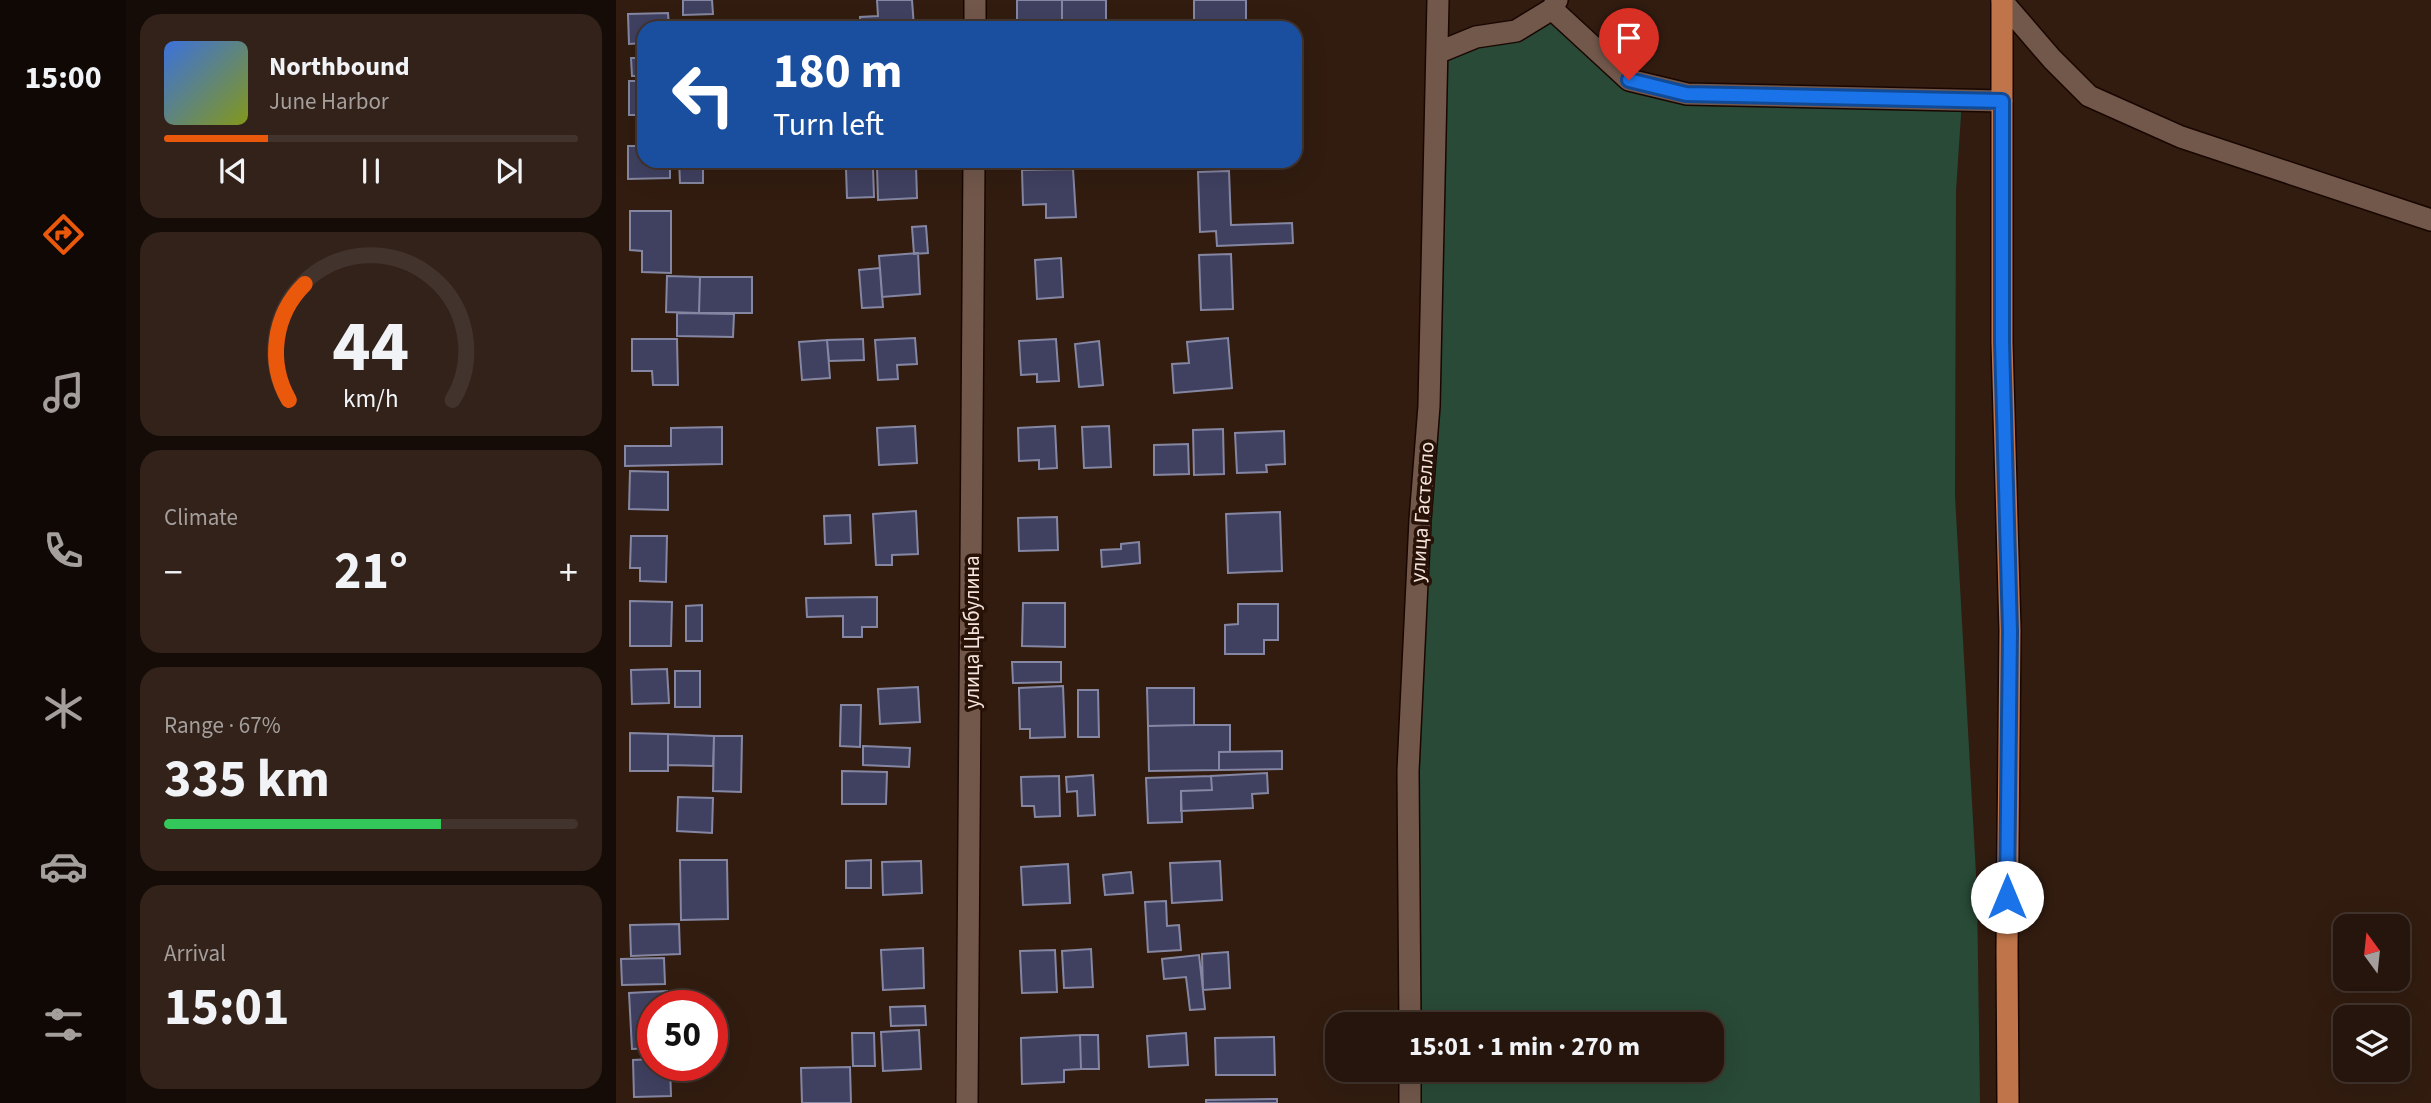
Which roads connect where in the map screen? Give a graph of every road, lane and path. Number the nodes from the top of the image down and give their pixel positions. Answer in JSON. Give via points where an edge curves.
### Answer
{"nodes":[{"id":1,"x":975,"y":0,"type":"edge"},
{"id":2,"x":1438,"y":0,"type":"edge"},
{"id":3,"x":2002,"y":0,"type":"edge"},
{"id":4,"x":1554,"y":5,"type":"edge"},
{"id":5,"x":975,"y":21,"type":"edge"},
{"id":6,"x":1437,"y":53,"type":"junction"},
{"id":7,"x":2002,"y":101,"type":"junction"},
{"id":8,"x":974,"y":168,"type":"edge"},
{"id":9,"x":2431,"y":220,"type":"edge"},
{"id":10,"x":1410,"y":1012,"type":"edge"},
{"id":11,"x":1410,"y":1082,"type":"edge"},
{"id":12,"x":967,"y":1103,"type":"edge"},
{"id":13,"x":1410,"y":1103,"type":"edge"},
{"id":14,"x":2008,"y":1103,"type":"edge"}],
"edges":[{"from":1,"to":5,"type":"street"},
{"from":2,"to":6,"type":"street","name":"улица Гастелло"},
{"from":3,"to":7,"type":"main road"},
{"from":3,"to":9,"type":"street","via":[[2089,96],[2181,137]]},
{"from":4,"to":6,"type":"street","via":[[1516,31],[1476,37]]},
{"from":4,"to":7,"type":"street","via":[[1629,80],[1686,94]]},
{"from":6,"to":10,"type":"street","name":"улица Гастелло","via":[[1429,406],[1408,771]]},
{"from":7,"to":14,"type":"main road","via":[[2002,342],[2010,631]]},
{"from":8,"to":12,"type":"street","name":"улица Цыбулина"},
{"from":11,"to":13,"type":"street"}]}
